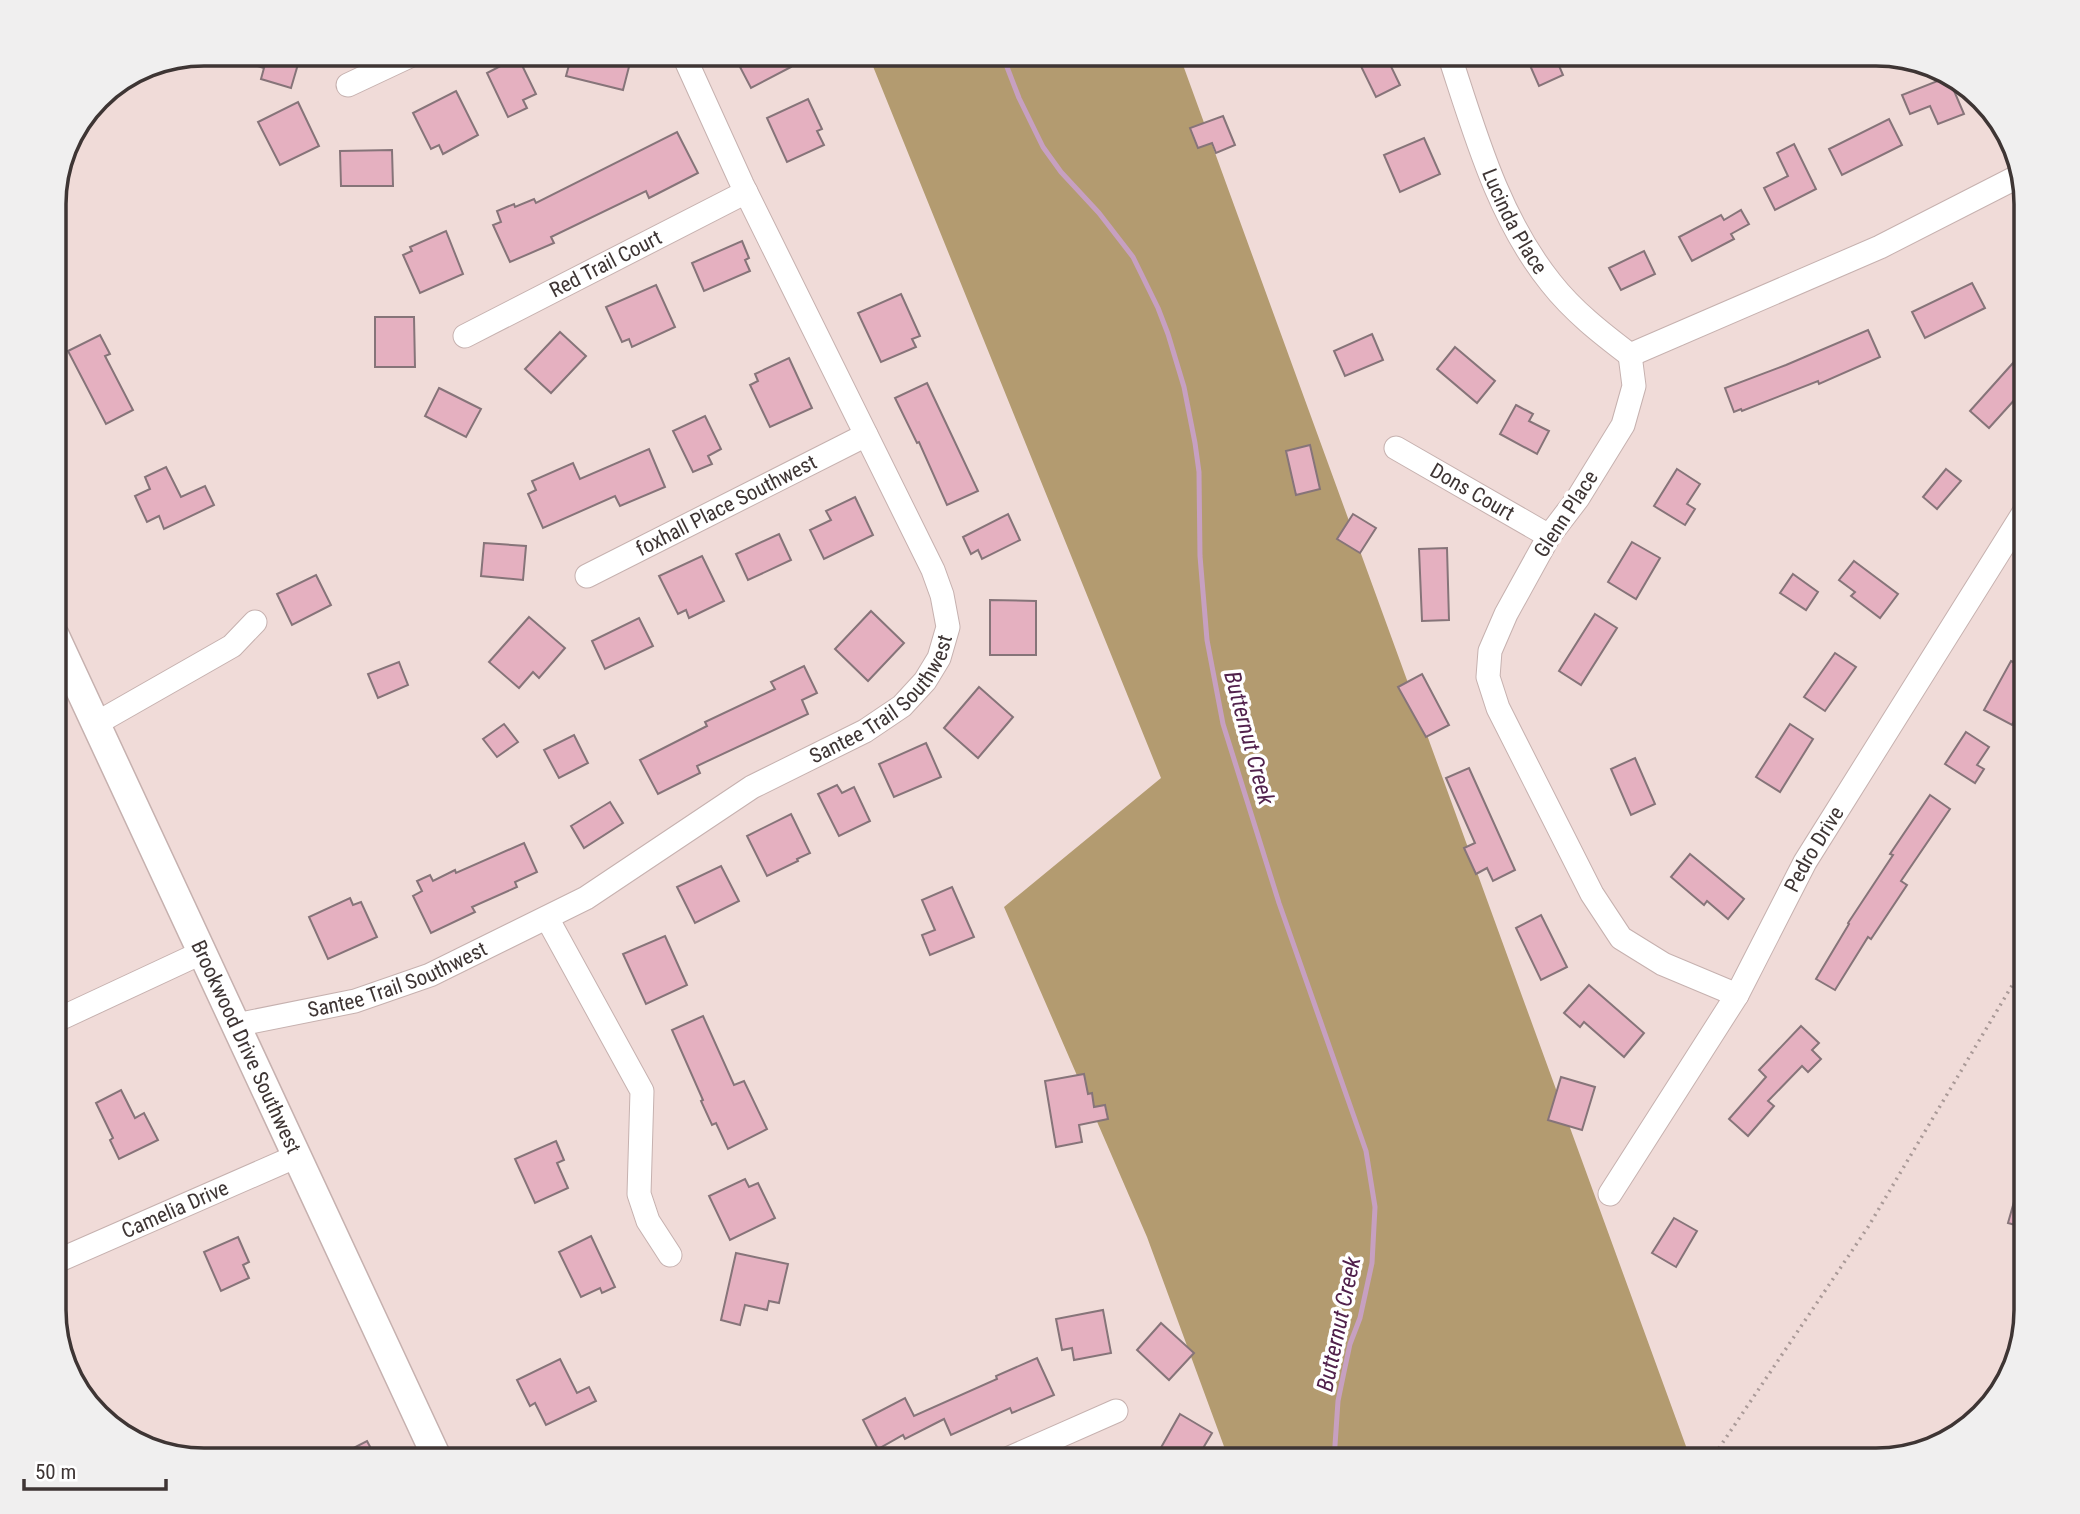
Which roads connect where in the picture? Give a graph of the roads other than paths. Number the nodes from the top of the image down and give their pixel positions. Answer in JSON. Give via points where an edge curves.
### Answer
{"nodes":[{"id":1,"x":1453,"y":66,"type":"edge"},
{"id":2,"x":387,"y":67,"type":"edge"},
{"id":3,"x":688,"y":67,"type":"edge"},
{"id":4,"x":348,"y":85,"type":"dead end"},
{"id":5,"x":2011,"y":180,"type":"edge"},
{"id":6,"x":746,"y":192,"type":"junction"},
{"id":7,"x":465,"y":336,"type":"dead end"},
{"id":8,"x":1630,"y":355,"type":"junction"},
{"id":9,"x":866,"y":435,"type":"junction"},
{"id":10,"x":1396,"y":448,"type":"dead end"},
{"id":11,"x":2013,"y":530,"type":"edge"},
{"id":12,"x":1549,"y":536,"type":"junction"},
{"id":13,"x":587,"y":576,"type":"dead end"},
{"id":14,"x":255,"y":622,"type":"dead end"},
{"id":15,"x":67,"y":660,"type":"edge"},
{"id":16,"x":97,"y":723,"type":"junction"},
{"id":17,"x":547,"y":918,"type":"junction"},
{"id":18,"x":203,"y":952,"type":"junction"},
{"id":19,"x":1737,"y":995,"type":"junction"},
{"id":20,"x":67,"y":1015,"type":"edge"},
{"id":21,"x":236,"y":1025,"type":"junction"},
{"id":22,"x":297,"y":1156,"type":"junction"},
{"id":23,"x":1609,"y":1194,"type":"dead end"},
{"id":24,"x":670,"y":1255,"type":"dead end"},
{"id":25,"x":67,"y":1257,"type":"edge"},
{"id":26,"x":1116,"y":1411,"type":"dead end"},
{"id":27,"x":432,"y":1448,"type":"edge"},
{"id":28,"x":1032,"y":1448,"type":"edge"}],
"edges":[{"from":1,"to":8,"type":"street","name":"Lucinda Place","via":[[1510,220],[1550,283],[1592,326]]},
{"from":2,"to":4,"type":"street"},
{"from":3,"to":6,"type":"street","name":"Santee Trail Southwest"},
{"from":5,"to":8,"type":"street","via":[[1880,247]]},
{"from":6,"to":7,"type":"street","name":"Red Trail Court"},
{"from":6,"to":9,"type":"street","name":"Santee Trail Southwest"},
{"from":8,"to":12,"type":"street","name":"Glenn Place","via":[[1634,386],[1623,425]]},
{"from":9,"to":13,"type":"street","name":"foxhall Place Southwest"},
{"from":9,"to":17,"type":"street","name":"Santee Trail Southwest","via":[[942,595],[948,627],[939,658],[925,681],[902,706],[865,731],[752,787],[586,898]]},
{"from":10,"to":12,"type":"street","name":"Dons Court"},
{"from":11,"to":19,"type":"street","name":"Pedro Drive","via":[[1805,862]]},
{"from":12,"to":19,"type":"street","name":"Glenn Place","via":[[1490,651],[1488,677],[1498,708],[1592,894],[1621,938],[1663,964]]},
{"from":14,"to":16,"type":"street","via":[[232,646]]},
{"from":15,"to":16,"type":"street","name":"Brookwood Drive Southwest"},
{"from":16,"to":18,"type":"street","name":"Brookwood Drive Southwest"},
{"from":17,"to":21,"type":"street","name":"Santee Trail Southwest","via":[[430,975],[355,1002]]},
{"from":17,"to":24,"type":"street","via":[[642,1091],[639,1194],[648,1221]]},
{"from":18,"to":20,"type":"street"},
{"from":18,"to":21,"type":"street","name":"Brookwood Drive Southwest"},
{"from":19,"to":23,"type":"street","name":"Pedro Drive"},
{"from":21,"to":22,"type":"street","name":"Brookwood Drive Southwest"},
{"from":22,"to":25,"type":"street","name":"Camelia Drive"},
{"from":22,"to":27,"type":"street","name":"Brookwood Drive Southwest"},
{"from":26,"to":28,"type":"street"}]}
